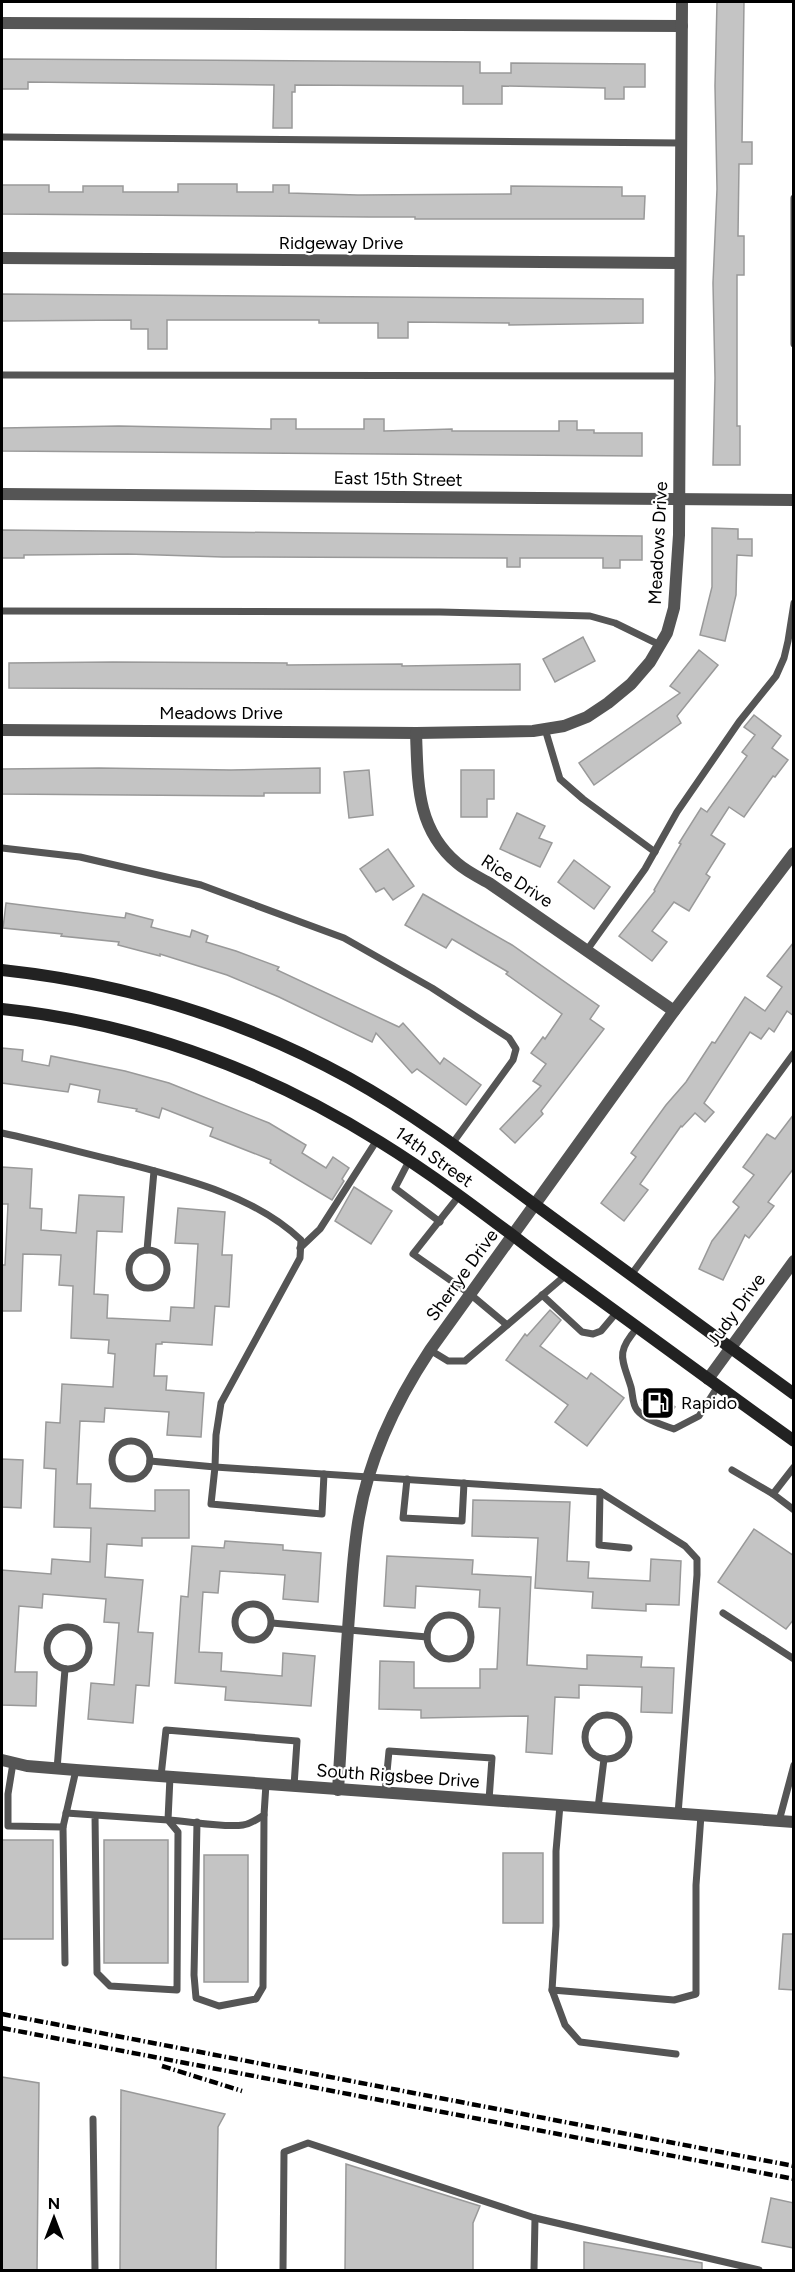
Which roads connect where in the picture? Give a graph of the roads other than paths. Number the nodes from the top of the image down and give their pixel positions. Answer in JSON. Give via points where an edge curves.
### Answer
{"nodes":[{"id":1,"x":682,"y":2,"type":"edge"},
{"id":2,"x":2,"y":23,"type":"edge"},
{"id":3,"x":682,"y":26,"type":"junction"},
{"id":4,"x":2,"y":137,"type":"edge"},
{"id":5,"x":681,"y":143,"type":"junction"},
{"id":6,"x":794,"y":198,"type":"edge"},
{"id":7,"x":2,"y":258,"type":"edge"},
{"id":8,"x":680,"y":263,"type":"junction"},
{"id":9,"x":794,"y":344,"type":"edge"},
{"id":10,"x":2,"y":375,"type":"edge"},
{"id":11,"x":680,"y":376,"type":"junction"},
{"id":12,"x":2,"y":494,"type":"edge"},
{"id":13,"x":679,"y":500,"type":"junction"},
{"id":14,"x":794,"y":500,"type":"edge"},
{"id":15,"x":794,"y":603,"type":"edge"},
{"id":16,"x":2,"y":611,"type":"edge"},
{"id":17,"x":660,"y":645,"type":"junction"},
{"id":18,"x":545,"y":729,"type":"junction"},
{"id":19,"x":2,"y":730,"type":"edge"},
{"id":20,"x":416,"y":733,"type":"junction"},
{"id":21,"x":2,"y":848,"type":"edge"},
{"id":22,"x":655,"y":852,"type":"junction"},
{"id":23,"x":794,"y":853,"type":"edge"},
{"id":24,"x":587,"y":950,"type":"junction"},
{"id":25,"x":2,"y":970,"type":"edge"},
{"id":26,"x":2,"y":1009,"type":"edge"},
{"id":27,"x":674,"y":1011,"type":"junction"},
{"id":28,"x":794,"y":1053,"type":"edge"},
{"id":29,"x":2,"y":1132,"type":"edge"},
{"id":30,"x":377,"y":1140,"type":"junction"},
{"id":31,"x":452,"y":1144,"type":"junction"},
{"id":32,"x":410,"y":1161,"type":"junction"},
{"id":33,"x":154,"y":1171,"type":"junction"},
{"id":34,"x":459,"y":1196,"type":"junction"},
{"id":35,"x":535,"y":1205,"type":"junction"},
{"id":36,"x":441,"y":1222,"type":"junction"},
{"id":37,"x":512,"y":1235,"type":"junction"},
{"id":38,"x":300,"y":1248,"type":"junction"},
{"id":39,"x":147,"y":1250,"type":"junction"},
{"id":40,"x":794,"y":1261,"type":"edge"},
{"id":41,"x":566,"y":1275,"type":"junction"},
{"id":42,"x":631,"y":1275,"type":"junction"},
{"id":43,"x":470,"y":1294,"type":"junction"},
{"id":44,"x":542,"y":1295,"type":"junction"},
{"id":45,"x":617,"y":1312,"type":"junction"},
{"id":46,"x":507,"y":1325,"type":"junction"},
{"id":47,"x":638,"y":1327,"type":"junction"},
{"id":48,"x":731,"y":1348,"type":"junction"},
{"id":49,"x":430,"y":1350,"type":"junction"},
{"id":50,"x":713,"y":1383,"type":"junction"},
{"id":51,"x":794,"y":1394,"type":"edge"},
{"id":52,"x":794,"y":1442,"type":"edge"},
{"id":53,"x":150,"y":1461,"type":"junction"},
{"id":54,"x":215,"y":1467,"type":"junction"},
{"id":55,"x":794,"y":1467,"type":"edge"},
{"id":56,"x":732,"y":1470,"type":"dead end"},
{"id":57,"x":324,"y":1474,"type":"junction"},
{"id":58,"x":369,"y":1477,"type":"junction"},
{"id":59,"x":406,"y":1479,"type":"junction"},
{"id":60,"x":465,"y":1483,"type":"junction"},
{"id":61,"x":600,"y":1492,"type":"junction"},
{"id":62,"x":773,"y":1494,"type":"junction"},
{"id":63,"x":794,"y":1510,"type":"edge"},
{"id":64,"x":629,"y":1548,"type":"dead end"},
{"id":65,"x":723,"y":1613,"type":"dead end"},
{"id":66,"x":272,"y":1623,"type":"junction"},
{"id":67,"x":348,"y":1629,"type":"junction"},
{"id":68,"x":427,"y":1637,"type":"junction"},
{"id":69,"x":794,"y":1659,"type":"edge"},
{"id":70,"x":66,"y":1669,"type":"junction"},
{"id":71,"x":604,"y":1759,"type":"junction"},
{"id":72,"x":7,"y":1761,"type":"edge"},
{"id":73,"x":794,"y":1766,"type":"edge"},
{"id":74,"x":57,"y":1769,"type":"junction"},
{"id":75,"x":76,"y":1770,"type":"junction"},
{"id":76,"x":166,"y":1777,"type":"junction"},
{"id":77,"x":266,"y":1784,"type":"junction"},
{"id":78,"x":294,"y":1786,"type":"junction"},
{"id":79,"x":338,"y":1790,"type":"junction"},
{"id":80,"x":385,"y":1793,"type":"junction"},
{"id":81,"x":489,"y":1800,"type":"junction"},
{"id":82,"x":560,"y":1805,"type":"junction"},
{"id":83,"x":598,"y":1808,"type":"junction"},
{"id":84,"x":66,"y":1813,"type":"junction"},
{"id":85,"x":678,"y":1814,"type":"junction"},
{"id":86,"x":95,"y":1815,"type":"junction"},
{"id":87,"x":264,"y":1815,"type":"junction"},
{"id":88,"x":701,"y":1815,"type":"junction"},
{"id":89,"x":168,"y":1820,"type":"junction"},
{"id":90,"x":779,"y":1821,"type":"junction"},
{"id":91,"x":197,"y":1822,"type":"junction"},
{"id":92,"x":794,"y":1822,"type":"edge"},
{"id":93,"x":63,"y":1827,"type":"junction"},
{"id":94,"x":64,"y":1963,"type":"dead end"},
{"id":95,"x":552,"y":1990,"type":"junction"},
{"id":96,"x":676,"y":2054,"type":"dead end"},
{"id":97,"x":93,"y":2119,"type":"dead end"},
{"id":98,"x":535,"y":2218,"type":"junction"},
{"id":99,"x":95,"y":2271,"type":"edge"},
{"id":100,"x":283,"y":2271,"type":"edge"},
{"id":101,"x":534,"y":2271,"type":"edge"},
{"id":102,"x":759,"y":2271,"type":"edge"}],
"edges":[{"from":1,"to":3,"type":"street","name":"Meadows Drive"},
{"from":2,"to":3,"type":"street"},
{"from":3,"to":5,"type":"street","name":"Meadows Drive"},
{"from":4,"to":5,"type":"lane"},
{"from":5,"to":8,"type":"street","name":"Meadows Drive"},
{"from":6,"to":9,"type":"lane"},
{"from":7,"to":8,"type":"street","name":"Ridgeway Drive"},
{"from":8,"to":11,"type":"street","name":"Meadows Drive"},
{"from":10,"to":11,"type":"lane"},
{"from":11,"to":13,"type":"street","name":"Meadows Drive"},
{"from":12,"to":13,"type":"street","name":"East 15th Street"},
{"from":13,"to":14,"type":"street","name":"East 15th Street"},
{"from":13,"to":17,"type":"street","name":"Meadows Drive","via":[[674,608]]},
{"from":15,"to":22,"type":"lane","via":[[784,658],[776,676],[677,812]]},
{"from":16,"to":17,"type":"lane","via":[[590,616],[615,623]]},
{"from":17,"to":18,"type":"street","name":"Meadows Drive","via":[[631,684],[608,703],[587,717]]},
{"from":18,"to":20,"type":"street","name":"Meadows Drive"},
{"from":18,"to":22,"type":"lane","via":[[560,779]]},
{"from":19,"to":20,"type":"street","name":"Meadows Drive"},
{"from":20,"to":24,"type":"street","name":"Rice Drive","via":[[418,791],[425,821],[446,853],[458,865]]},
{"from":21,"to":31,"type":"lane","via":[[80,857],[201,885],[344,938],[509,1038],[516,1049],[513,1060]]},
{"from":22,"to":24,"type":"lane"},
{"from":23,"to":27,"type":"street","name":"Sherrye Drive"},
{"from":24,"to":27,"type":"street","name":"Rice Drive"},
{"from":25,"to":31,"type":"main road","name":"14th Street","via":[[121,990],[236,1025],[350,1079]]},
{"from":26,"to":30,"type":"main road","name":"14th Street","via":[[104,1026],[199,1053],[288,1091]]},
{"from":27,"to":35,"type":"street","name":"Sherrye Drive"},
{"from":28,"to":42,"type":"lane"},
{"from":29,"to":33,"type":"lane"},
{"from":30,"to":32,"type":"main road","name":"14th Street"},
{"from":30,"to":38,"type":"lane","via":[[320,1229]]},
{"from":31,"to":35,"type":"main road","name":"14th Street"},
{"from":32,"to":34,"type":"main road","name":"14th Street"},
{"from":32,"to":36,"type":"lane","via":[[395,1188]]},
{"from":33,"to":38,"type":"lane","via":[[236,1197],[287,1227],[301,1240]]},
{"from":33,"to":39,"type":"lane"},
{"from":34,"to":36,"type":"lane"},
{"from":34,"to":37,"type":"main road","name":"14th Street"},
{"from":35,"to":37,"type":"street","name":"Sherrye Drive"},
{"from":35,"to":42,"type":"main road","name":"14th Street"},
{"from":36,"to":43,"type":"lane","via":[[413,1254]]},
{"from":37,"to":41,"type":"main road","name":"14th Street"},
{"from":37,"to":43,"type":"street","name":"Sherrye Drive"},
{"from":38,"to":54,"type":"lane","via":[[300,1258],[221,1403]]},
{"from":39,"to":39,"type":"lane","via":[[159,1253],[168,1270],[163,1281],[152,1288],[135,1283],[129,1272],[131,1259]]},
{"from":40,"to":48,"type":"street","name":"Judy Drive"},
{"from":41,"to":44,"type":"lane"},
{"from":41,"to":45,"type":"main road","name":"14th Street"},
{"from":42,"to":48,"type":"main road","name":"14th Street"},
{"from":43,"to":46,"type":"lane"},
{"from":43,"to":49,"type":"street","name":"Sherrye Drive"},
{"from":44,"to":45,"type":"lane","via":[[582,1332],[601,1331]]},
{"from":44,"to":46,"type":"lane"},
{"from":45,"to":47,"type":"main road","name":"14th Street"},
{"from":46,"to":49,"type":"lane","via":[[465,1361],[448,1361]]},
{"from":47,"to":50,"type":"main road","name":"14th Street"},
{"from":47,"to":50,"type":"lane","via":[[622,1353],[637,1410],[674,1429],[699,1416]]},
{"from":48,"to":50,"type":"street","name":"Judy Drive"},
{"from":48,"to":51,"type":"main road","name":"14th Street"},
{"from":49,"to":58,"type":"street","name":"Sherrye Drive","via":[[395,1409]]},
{"from":50,"to":52,"type":"main road","name":"14th Street"},
{"from":53,"to":53,"type":"lane","via":[[146,1449],[136,1442],[118,1447],[112,1458],[118,1474],[129,1479],[146,1472]]},
{"from":53,"to":54,"type":"lane"},
{"from":54,"to":57,"type":"lane"},
{"from":54,"to":57,"type":"lane","via":[[211,1504],[322,1514]]},
{"from":55,"to":62,"type":"lane"},
{"from":56,"to":62,"type":"lane"},
{"from":57,"to":58,"type":"lane"},
{"from":58,"to":59,"type":"lane"},
{"from":58,"to":67,"type":"street","name":"Sherrye Drive","via":[[357,1526]]},
{"from":59,"to":60,"type":"lane"},
{"from":59,"to":60,"type":"lane","via":[[403,1518],[462,1521]]},
{"from":60,"to":61,"type":"lane"},
{"from":61,"to":64,"type":"lane","via":[[598,1545]]},
{"from":61,"to":85,"type":"lane","via":[[685,1546],[697,1559]]},
{"from":62,"to":63,"type":"lane"},
{"from":65,"to":69,"type":"lane"},
{"from":66,"to":66,"type":"lane","via":[[269,1612],[254,1604],[243,1607],[235,1623],[239,1634],[256,1640],[267,1635]]},
{"from":66,"to":67,"type":"lane"},
{"from":67,"to":68,"type":"lane"},
{"from":67,"to":79,"type":"street","name":"Sherrye Drive"},
{"from":68,"to":68,"type":"lane","via":[[432,1623],[444,1615],[465,1622],[471,1635],[467,1648],[450,1659],[436,1655]]},
{"from":70,"to":70,"type":"lane","via":[[50,1658],[48,1646],[58,1630],[72,1628],[85,1635],[90,1648],[80,1666]]},
{"from":70,"to":74,"type":"lane"},
{"from":71,"to":71,"type":"lane","via":[[591,1752],[585,1739],[588,1725],[599,1715],[607,1714],[626,1724],[630,1738],[624,1751]]},
{"from":71,"to":83,"type":"lane"},
{"from":72,"to":74,"type":"street","name":"South Rigsbee Drive"},
{"from":72,"to":93,"type":"lane","via":[[8,1826]]},
{"from":73,"to":90,"type":"lane"},
{"from":74,"to":75,"type":"street","name":"South Rigsbee Drive"},
{"from":75,"to":76,"type":"street","name":"South Rigsbee Drive"},
{"from":75,"to":84,"type":"lane"},
{"from":76,"to":77,"type":"street","name":"South Rigsbee Drive"},
{"from":76,"to":78,"type":"lane","via":[[166,1730],[297,1741]]},
{"from":76,"to":89,"type":"lane"},
{"from":77,"to":78,"type":"street","name":"South Rigsbee Drive"},
{"from":77,"to":87,"type":"lane"},
{"from":78,"to":79,"type":"street","name":"South Rigsbee Drive"},
{"from":79,"to":80,"type":"street","name":"South Rigsbee Drive"},
{"from":80,"to":81,"type":"street","name":"South Rigsbee Drive"},
{"from":80,"to":81,"type":"lane","via":[[389,1751],[492,1758]]},
{"from":81,"to":82,"type":"street","name":"South Rigsbee Drive"},
{"from":82,"to":83,"type":"street","name":"South Rigsbee Drive"},
{"from":82,"to":95,"type":"lane"},
{"from":83,"to":85,"type":"street","name":"South Rigsbee Drive"},
{"from":84,"to":86,"type":"lane"},
{"from":84,"to":93,"type":"lane"},
{"from":85,"to":88,"type":"street","name":"South Rigsbee Drive"},
{"from":86,"to":89,"type":"lane"},
{"from":86,"to":89,"type":"lane","via":[[98,1973],[110,1986],[177,1990],[178,1832]]},
{"from":87,"to":91,"type":"lane","via":[[243,1825]]},
{"from":87,"to":91,"type":"lane","via":[[263,1987],[256,1999],[219,2006],[196,1998]]},
{"from":88,"to":90,"type":"street","name":"South Rigsbee Drive"},
{"from":88,"to":95,"type":"lane","via":[[696,1885],[696,1994],[674,2000]]},
{"from":89,"to":91,"type":"lane"},
{"from":90,"to":92,"type":"street","name":"South Rigsbee Drive"},
{"from":93,"to":94,"type":"lane"},
{"from":95,"to":96,"type":"lane","via":[[565,2025],[580,2042]]},
{"from":97,"to":99,"type":"lane"},
{"from":98,"to":100,"type":"lane","via":[[308,2143],[284,2152]]},
{"from":98,"to":101,"type":"lane"},
{"from":98,"to":102,"type":"lane"}]}
